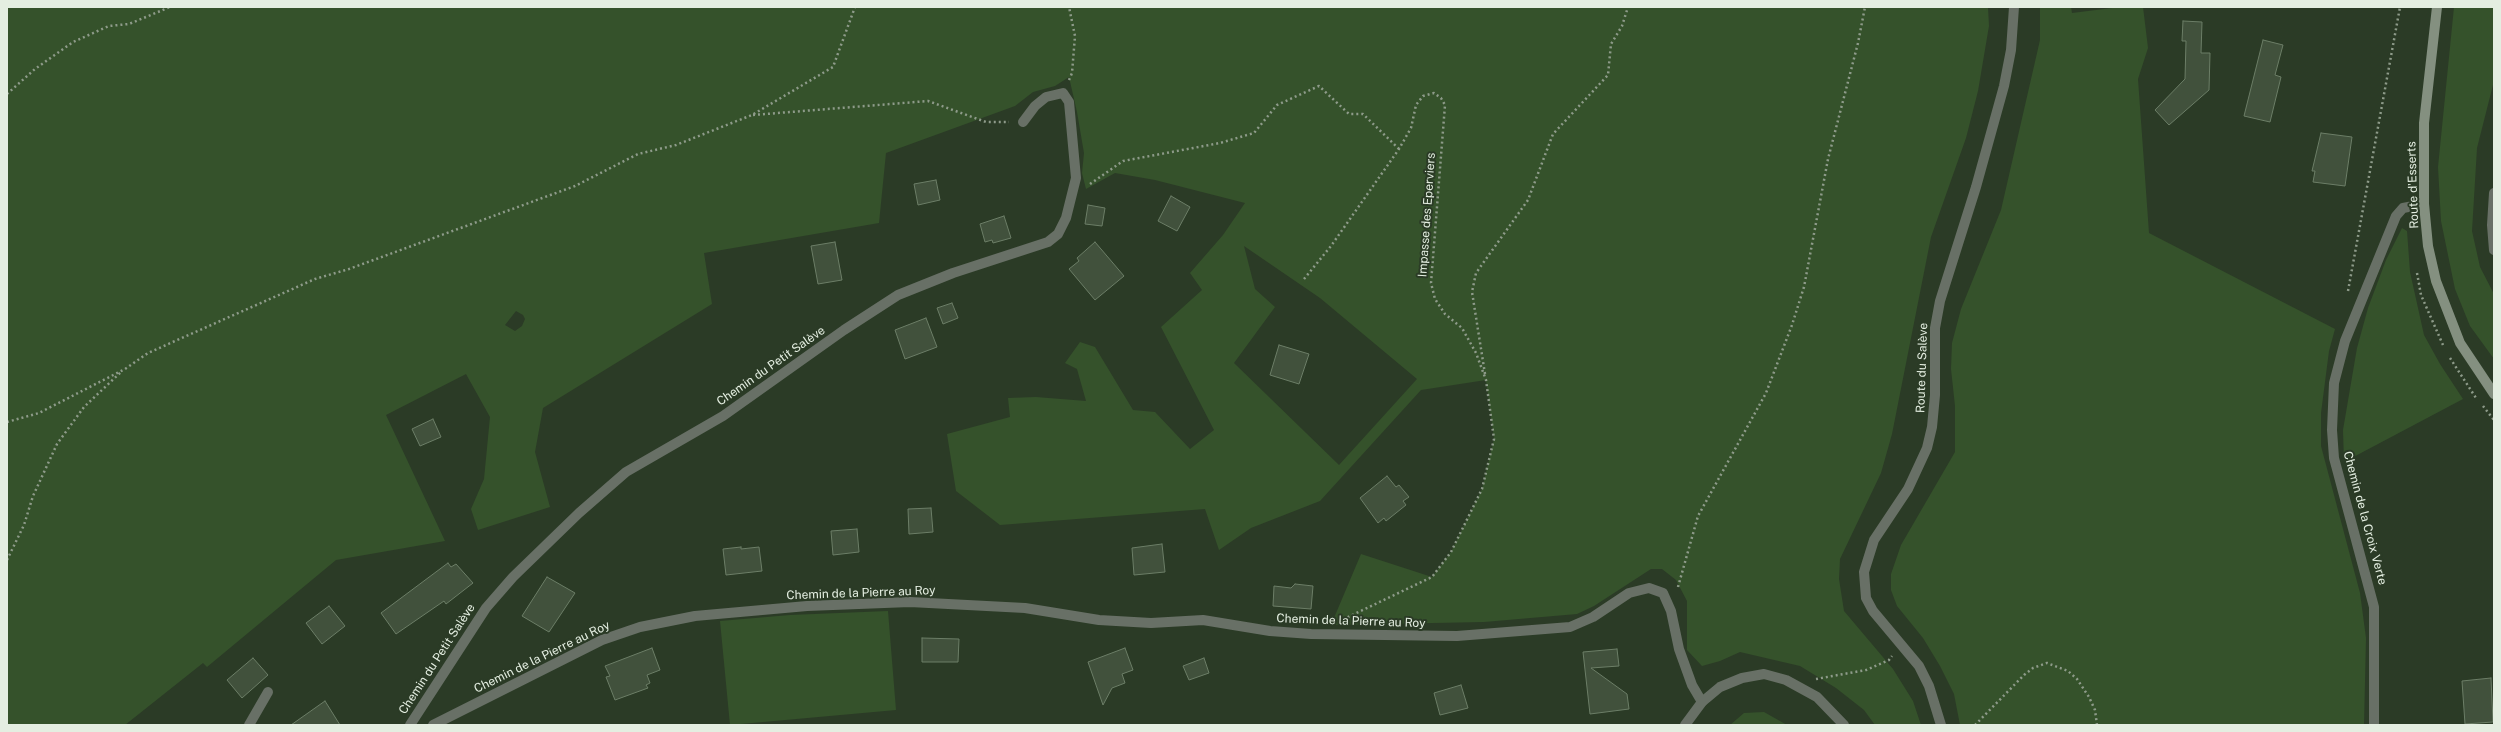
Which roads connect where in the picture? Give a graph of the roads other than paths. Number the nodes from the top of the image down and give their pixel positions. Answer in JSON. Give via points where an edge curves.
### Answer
{"nodes":[{"id":1,"x":2014,"y":7,"type":"edge"},
{"id":2,"x":2437,"y":7,"type":"edge"},
{"id":3,"x":1023,"y":122,"type":"road end"},
{"id":4,"x":2494,"y":193,"type":"edge"},
{"id":5,"x":2424,"y":204,"type":"junction"},
{"id":6,"x":2494,"y":250,"type":"edge"},
{"id":7,"x":2494,"y":394,"type":"edge"},
{"id":8,"x":268,"y":692,"type":"dead end"},
{"id":9,"x":1702,"y":702,"type":"junction"},
{"id":10,"x":249,"y":725,"type":"edge"},
{"id":11,"x":410,"y":725,"type":"edge"},
{"id":12,"x":433,"y":725,"type":"edge"},
{"id":13,"x":1685,"y":725,"type":"edge"},
{"id":14,"x":1844,"y":725,"type":"edge"},
{"id":15,"x":1941,"y":725,"type":"edge"},
{"id":16,"x":2374,"y":725,"type":"edge"}],
"edges":[{"from":1,"to":15,"type":"street","name":"Route du Salève","via":[[2011,50],[1995,122],[1940,301],[1935,328],[1935,395],[1927,448],[1908,489],[1874,540],[1864,572],[1866,598],[1873,611],[1919,666],[1930,686]]},
{"from":2,"to":5,"type":"main road","name":"Route d'Esserts","via":[[2424,123]]},
{"from":3,"to":11,"type":"street","name":"Chemin du Petit Salève","via":[[1035,106],[1046,97],[1063,93],[1069,102],[1076,178],[1066,218],[1058,234],[1048,242],[953,273],[898,295],[844,330],[724,416],[626,472],[512,577],[486,608]]},
{"from":4,"to":6,"type":"street"},
{"from":5,"to":7,"type":"main road","name":"Route d'Esserts","via":[[2428,246],[2445,308],[2460,343]]},
{"from":5,"to":16,"type":"street","name":"Chemin de la Croix Verte","via":[[2403,208],[2392,222],[2345,341],[2334,383],[2334,458],[2374,607]]},
{"from":8,"to":10,"type":"street"},
{"from":9,"to":12,"type":"street","name":"Chemin de la Pierre au Roy","via":[[1692,685],[1679,649],[1671,611],[1663,593],[1657,589],[1642,588],[1593,617],[1570,627],[1457,636],[1311,634],[1270,631],[1203,620],[1151,623],[1099,620],[1026,608],[910,602],[807,606],[695,616],[623,632],[602,640]]},
{"from":9,"to":13,"type":"street"},
{"from":9,"to":14,"type":"street","via":[[1720,687],[1753,675],[1776,676],[1817,697]]}]}
